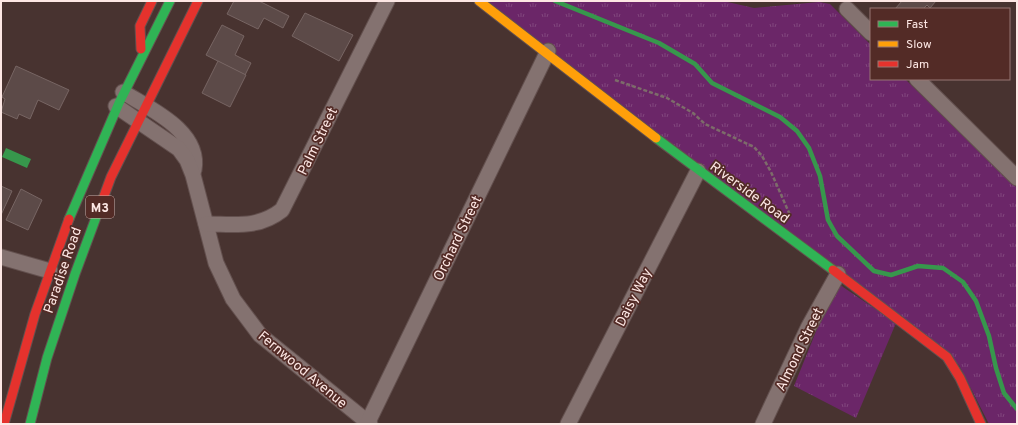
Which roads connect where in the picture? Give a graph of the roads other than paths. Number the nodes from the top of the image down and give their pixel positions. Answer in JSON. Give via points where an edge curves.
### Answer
{"nodes":[{"id":1,"x":152,"y":1,"type":"edge"},
{"id":2,"x":170,"y":1,"type":"edge"},
{"id":3,"x":198,"y":1,"type":"edge"},
{"id":4,"x":387,"y":1,"type":"edge"},
{"id":5,"x":479,"y":1,"type":"edge"},
{"id":6,"x":847,"y":9,"type":"dead end"},
{"id":7,"x":870,"y":32,"type":"edge"},
{"id":8,"x":548,"y":51,"type":"junction"},
{"id":9,"x":142,"y":54,"type":"junction"},
{"id":10,"x":919,"y":80,"type":"edge"},
{"id":11,"x":120,"y":99,"type":"junction"},
{"id":12,"x":145,"y":106,"type":"junction"},
{"id":13,"x":138,"y":120,"type":"junction"},
{"id":14,"x":698,"y":171,"type":"junction"},
{"id":15,"x":193,"y":175,"type":"junction"},
{"id":16,"x":1017,"y":178,"type":"edge"},
{"id":17,"x":206,"y":224,"type":"junction"},
{"id":18,"x":1,"y":256,"type":"edge"},
{"id":19,"x":50,"y":271,"type":"junction"},
{"id":20,"x":838,"y":274,"type":"junction"},
{"id":21,"x":368,"y":423,"type":"edge"},
{"id":22,"x":4,"y":424,"type":"edge"},
{"id":23,"x":30,"y":424,"type":"edge"},
{"id":24,"x":568,"y":424,"type":"edge"},
{"id":25,"x":763,"y":424,"type":"edge"},
{"id":26,"x":981,"y":424,"type":"edge"}],
"edges":[{"from":1,"to":9,"type":"main road","via":[[140,26]]},
{"from":2,"to":9,"type":"main road","name":"Paradise Road","number":"M3"},
{"from":3,"to":12,"type":"main road","name":"Paradise Road","number":"M3"},
{"from":4,"to":17,"type":"street","name":"Palm Street","via":[[282,210],[269,219],[255,224]]},
{"from":5,"to":8,"type":"main road","name":"Riverside Road"},
{"from":6,"to":7,"type":"street"},
{"from":8,"to":14,"type":"main road","name":"Riverside Road"},
{"from":8,"to":21,"type":"street","name":"Orchard Street"},
{"from":9,"to":11,"type":"main road","name":"Paradise Road","number":"M3"},
{"from":10,"to":16,"type":"street"},
{"from":11,"to":12,"type":"street","name":"Fernwood Avenue"},
{"from":11,"to":13,"type":"street","name":"Fernwood Avenue"},
{"from":11,"to":19,"type":"main road","name":"Paradise Road","number":"M3","via":[[85,176]]},
{"from":12,"to":13,"type":"main road","name":"Paradise Road","number":"M3"},
{"from":12,"to":15,"type":"street","name":"Fernwood Avenue","via":[[187,137],[194,156]]},
{"from":13,"to":15,"type":"street","name":"Fernwood Avenue","via":[[179,149]]},
{"from":13,"to":23,"type":"main road","name":"Paradise Road","number":"M3","via":[[111,177],[75,274],[47,358]]},
{"from":14,"to":20,"type":"main road","name":"Riverside Road"},
{"from":14,"to":24,"type":"street","name":"Daisy Way"},
{"from":15,"to":17,"type":"street","name":"Fernwood Avenue"},
{"from":17,"to":21,"type":"street","name":"Fernwood Avenue","via":[[216,263],[233,299],[260,335]]},
{"from":18,"to":19,"type":"street"},
{"from":19,"to":22,"type":"main road","name":"Paradise Road","number":"M3","via":[[22,356]]},
{"from":20,"to":25,"type":"street","name":"Almond Street","via":[[808,328]]},
{"from":20,"to":26,"type":"main road","name":"Riverside Road","via":[[947,357],[960,378]]}]}
